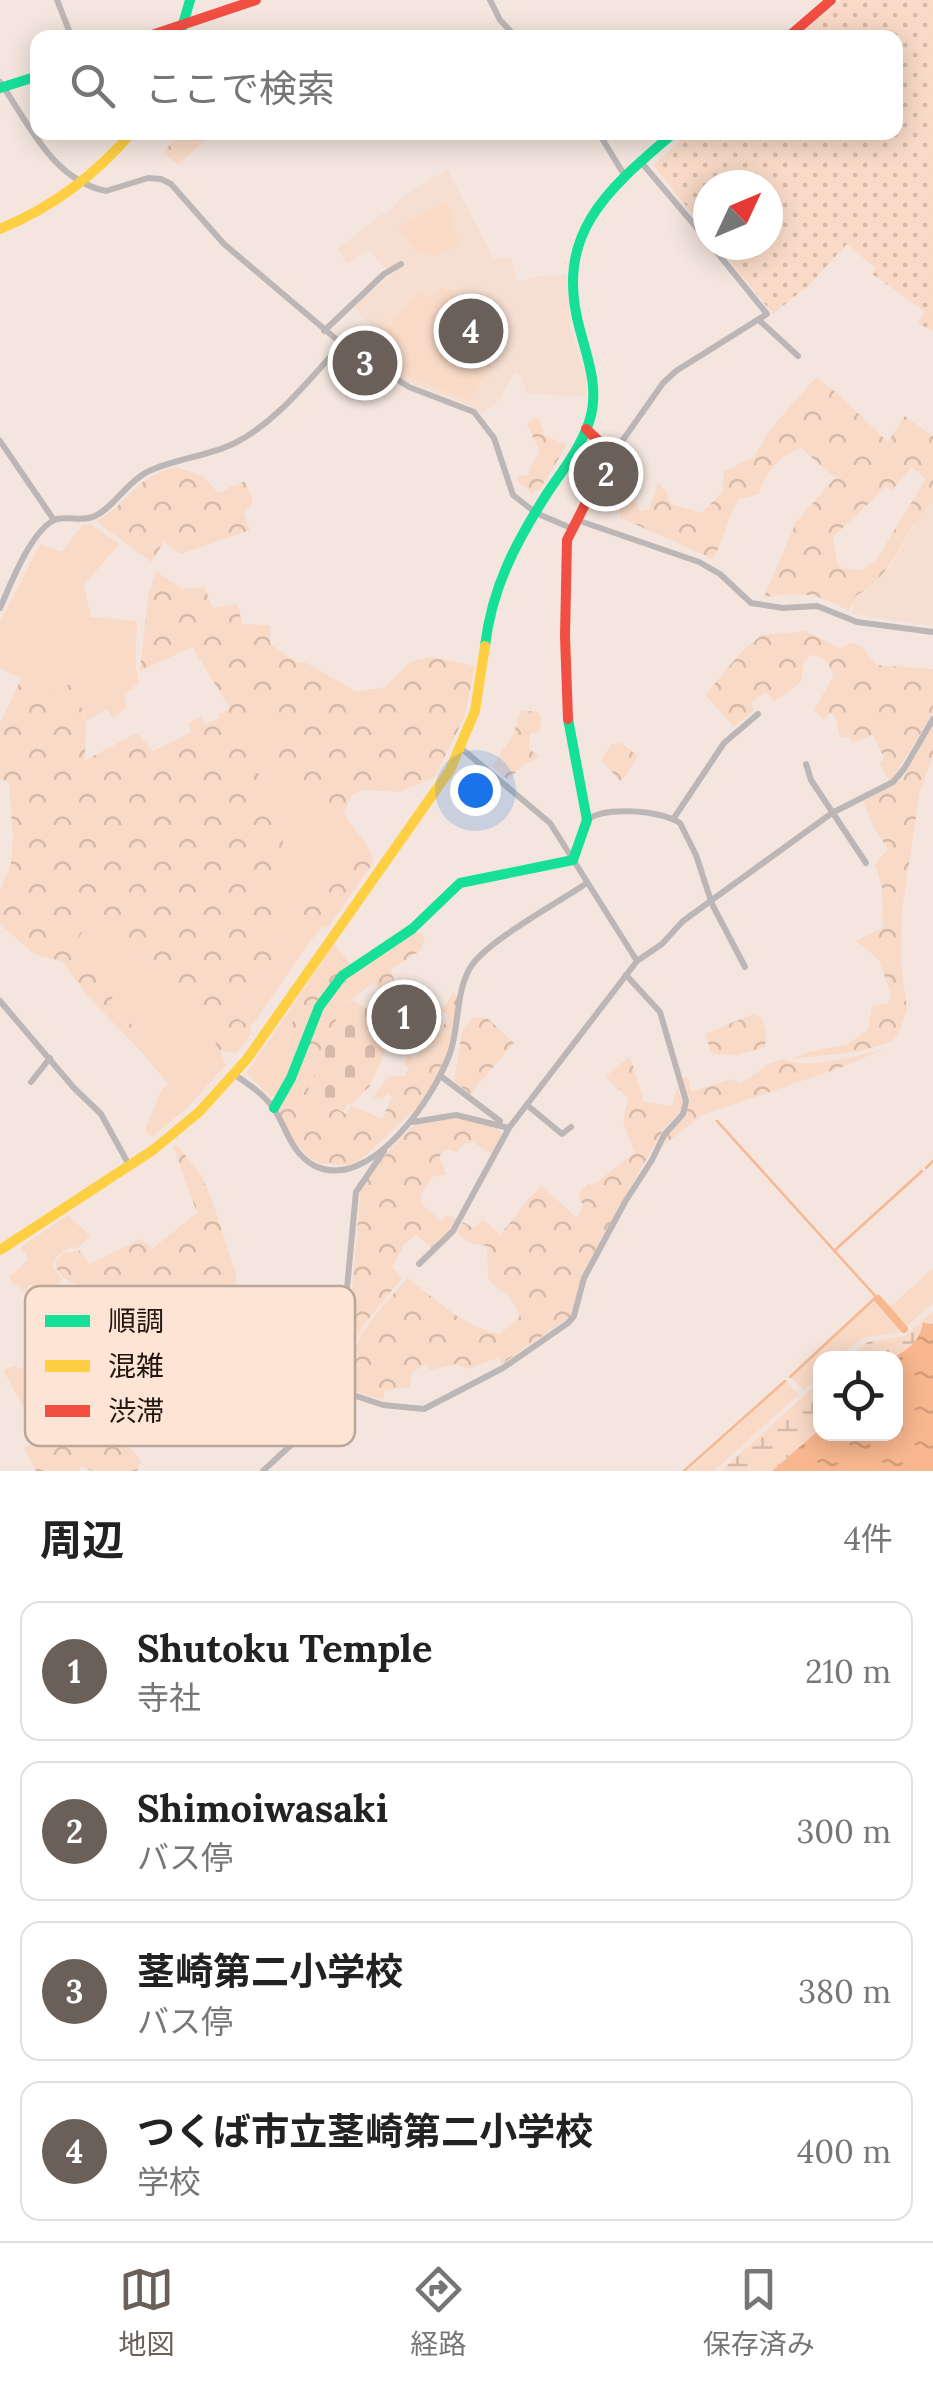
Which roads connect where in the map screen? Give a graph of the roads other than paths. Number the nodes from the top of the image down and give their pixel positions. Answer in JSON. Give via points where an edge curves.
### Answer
{"nodes":[{"id":1,"x":57,"y":0,"type":"edge"},
{"id":2,"x":190,"y":0,"type":"edge"},
{"id":3,"x":256,"y":0,"type":"edge"},
{"id":4,"x":490,"y":0,"type":"edge"},
{"id":5,"x":831,"y":0,"type":"edge"},
{"id":6,"x":182,"y":25,"type":"junction"},
{"id":7,"x":69,"y":30,"type":"edge"},
{"id":8,"x":167,"y":30,"type":"edge"},
{"id":9,"x":180,"y":30,"type":"edge"},
{"id":10,"x":509,"y":30,"type":"edge"},
{"id":11,"x":796,"y":30,"type":"edge"},
{"id":12,"x":30,"y":78,"type":"edge"},
{"id":13,"x":1,"y":85,"type":"edge"},
{"id":14,"x":30,"y":130,"type":"edge"},
{"id":15,"x":37,"y":140,"type":"edge"},
{"id":16,"x":122,"y":140,"type":"edge"},
{"id":17,"x":603,"y":140,"type":"edge"},
{"id":18,"x":666,"y":140,"type":"edge"},
{"id":19,"x":641,"y":162,"type":"junction"},
{"id":20,"x":625,"y":176,"type":"junction"},
{"id":21,"x":84,"y":182,"type":"junction"},
{"id":22,"x":693,"y":223,"type":"edge"},
{"id":23,"x":0,"y":229,"type":"edge"},
{"id":24,"x":724,"y":260,"type":"edge"},
{"id":25,"x":401,"y":264,"type":"dead end"},
{"id":26,"x":760,"y":320,"type":"junction"},
{"id":27,"x":324,"y":331,"type":"junction"},
{"id":28,"x":342,"y":344,"type":"junction"},
{"id":29,"x":798,"y":356,"type":"dead end"},
{"id":30,"x":586,"y":430,"type":"junction"},
{"id":31,"x":0,"y":441,"type":"edge"},
{"id":32,"x":605,"y":465,"type":"junction"},
{"id":33,"x":536,"y":513,"type":"junction"},
{"id":34,"x":54,"y":520,"type":"junction"},
{"id":35,"x":573,"y":524,"type":"junction"},
{"id":36,"x":0,"y":608,"type":"edge"},
{"id":37,"x":933,"y":632,"type":"edge"},
{"id":38,"x":758,"y":714,"type":"dead end"},
{"id":39,"x":933,"y":719,"type":"edge"},
{"id":40,"x":461,"y":748,"type":"junction"},
{"id":41,"x":806,"y":764,"type":"dead end"},
{"id":42,"x":832,"y":813,"type":"junction"},
{"id":43,"x":674,"y":818,"type":"junction"},
{"id":44,"x":587,"y":820,"type":"junction"},
{"id":45,"x":573,"y":860,"type":"junction"},
{"id":46,"x":866,"y":863,"type":"dead end"},
{"id":47,"x":587,"y":883,"type":"junction"},
{"id":48,"x":712,"y":900,"type":"junction"},
{"id":49,"x":637,"y":961,"type":"junction"},
{"id":50,"x":744,"y":967,"type":"dead end"},
{"id":51,"x":626,"y":975,"type":"junction"},
{"id":52,"x":0,"y":1001,"type":"edge"},
{"id":53,"x":50,"y":1058,"type":"junction"},
{"id":54,"x":234,"y":1074,"type":"junction"},
{"id":55,"x":442,"y":1077,"type":"junction"},
{"id":56,"x":30,"y":1082,"type":"dead end"},
{"id":57,"x":527,"y":1104,"type":"junction"},
{"id":58,"x":274,"y":1108,"type":"junction"},
{"id":59,"x":411,"y":1122,"type":"junction"},
{"id":60,"x":572,"y":1127,"type":"dead end"},
{"id":61,"x":509,"y":1128,"type":"junction"},
{"id":62,"x":395,"y":1139,"type":"junction"},
{"id":63,"x":129,"y":1165,"type":"junction"},
{"id":64,"x":6,"y":1242,"type":"edge"},
{"id":65,"x":0,"y":1250,"type":"edge"},
{"id":66,"x":420,"y":1264,"type":"dead end"},
{"id":67,"x":347,"y":1286,"type":"edge"},
{"id":68,"x":355,"y":1396,"type":"edge"},
{"id":69,"x":290,"y":1446,"type":"edge"},
{"id":70,"x":262,"y":1471,"type":"edge"}],
"edges":[{"from":1,"to":7,"type":"street"},
{"from":2,"to":6,"type":"street"},
{"from":3,"to":6,"type":"street"},
{"from":4,"to":10,"type":"street"},
{"from":5,"to":11,"type":"street"},
{"from":6,"to":8,"type":"street"},
{"from":6,"to":9,"type":"street"},
{"from":12,"to":13,"type":"street"},
{"from":13,"to":14,"type":"street"},
{"from":15,"to":21,"type":"street"},
{"from":16,"to":21,"type":"street"},
{"from":17,"to":20,"type":"street"},
{"from":18,"to":19,"type":"street"},
{"from":19,"to":20,"type":"street"},
{"from":19,"to":22,"type":"street"},
{"from":20,"to":30,"type":"street","via":[[591,212],[575,256],[575,314],[594,377]]},
{"from":21,"to":23,"type":"street"},
{"from":21,"to":27,"type":"street","via":[[106,191],[148,178],[166,181],[224,244]]},
{"from":24,"to":26,"type":"street","via":[[766,310]]},
{"from":25,"to":27,"type":"street"},
{"from":26,"to":29,"type":"street"},
{"from":26,"to":32,"type":"street","via":[[676,372]]},
{"from":27,"to":28,"type":"street"},
{"from":28,"to":33,"type":"street","via":[[409,387],[474,412],[494,438],[514,495]]},
{"from":28,"to":34,"type":"street","via":[[245,437],[150,471],[92,517]]},
{"from":30,"to":32,"type":"street","via":[[602,442]]},
{"from":30,"to":33,"type":"street"},
{"from":31,"to":34,"type":"street"},
{"from":32,"to":35,"type":"street"},
{"from":33,"to":35,"type":"street"},
{"from":33,"to":40,"type":"street","via":[[496,592],[476,709]]},
{"from":34,"to":36,"type":"street","via":[[34,541]]},
{"from":35,"to":37,"type":"street","via":[[712,568],[751,603],[817,606],[857,622]]},
{"from":35,"to":44,"type":"street","via":[[566,552],[565,671]]},
{"from":38,"to":43,"type":"street","via":[[724,743]]},
{"from":39,"to":42,"type":"street","via":[[899,776]]},
{"from":40,"to":45,"type":"street","via":[[540,812]]},
{"from":40,"to":54,"type":"street"},
{"from":41,"to":42,"type":"street"},
{"from":42,"to":46,"type":"street"},
{"from":42,"to":48,"type":"street"},
{"from":43,"to":44,"type":"street","via":[[614,811]]},
{"from":43,"to":48,"type":"street","via":[[686,832]]},
{"from":44,"to":45,"type":"street"},
{"from":45,"to":47,"type":"street"},
{"from":45,"to":58,"type":"street","via":[[460,883],[412,929],[342,976],[319,1007]]},
{"from":47,"to":49,"type":"street"},
{"from":47,"to":55,"type":"street","via":[[471,966]]},
{"from":48,"to":49,"type":"street"},
{"from":48,"to":50,"type":"street"},
{"from":49,"to":51,"type":"street"},
{"from":51,"to":57,"type":"street"},
{"from":51,"to":68,"type":"street","via":[[660,1012],[686,1101],[584,1278],[574,1316],[503,1368],[424,1409]]},
{"from":52,"to":53,"type":"street"},
{"from":53,"to":56,"type":"street"},
{"from":53,"to":63,"type":"street","via":[[101,1114]]},
{"from":54,"to":58,"type":"street"},
{"from":54,"to":63,"type":"street","via":[[196,1115]]},
{"from":55,"to":59,"type":"street"},
{"from":55,"to":61,"type":"street"},
{"from":57,"to":60,"type":"street","via":[[562,1134]]},
{"from":57,"to":61,"type":"street"},
{"from":58,"to":62,"type":"street","via":[[293,1146],[324,1169],[360,1164]]},
{"from":59,"to":61,"type":"street","via":[[456,1115]]},
{"from":59,"to":62,"type":"street"},
{"from":61,"to":66,"type":"street","via":[[453,1231]]},
{"from":62,"to":67,"type":"street","via":[[356,1192]]},
{"from":63,"to":64,"type":"street"},
{"from":64,"to":65,"type":"street"},
{"from":69,"to":70,"type":"street"}]}
